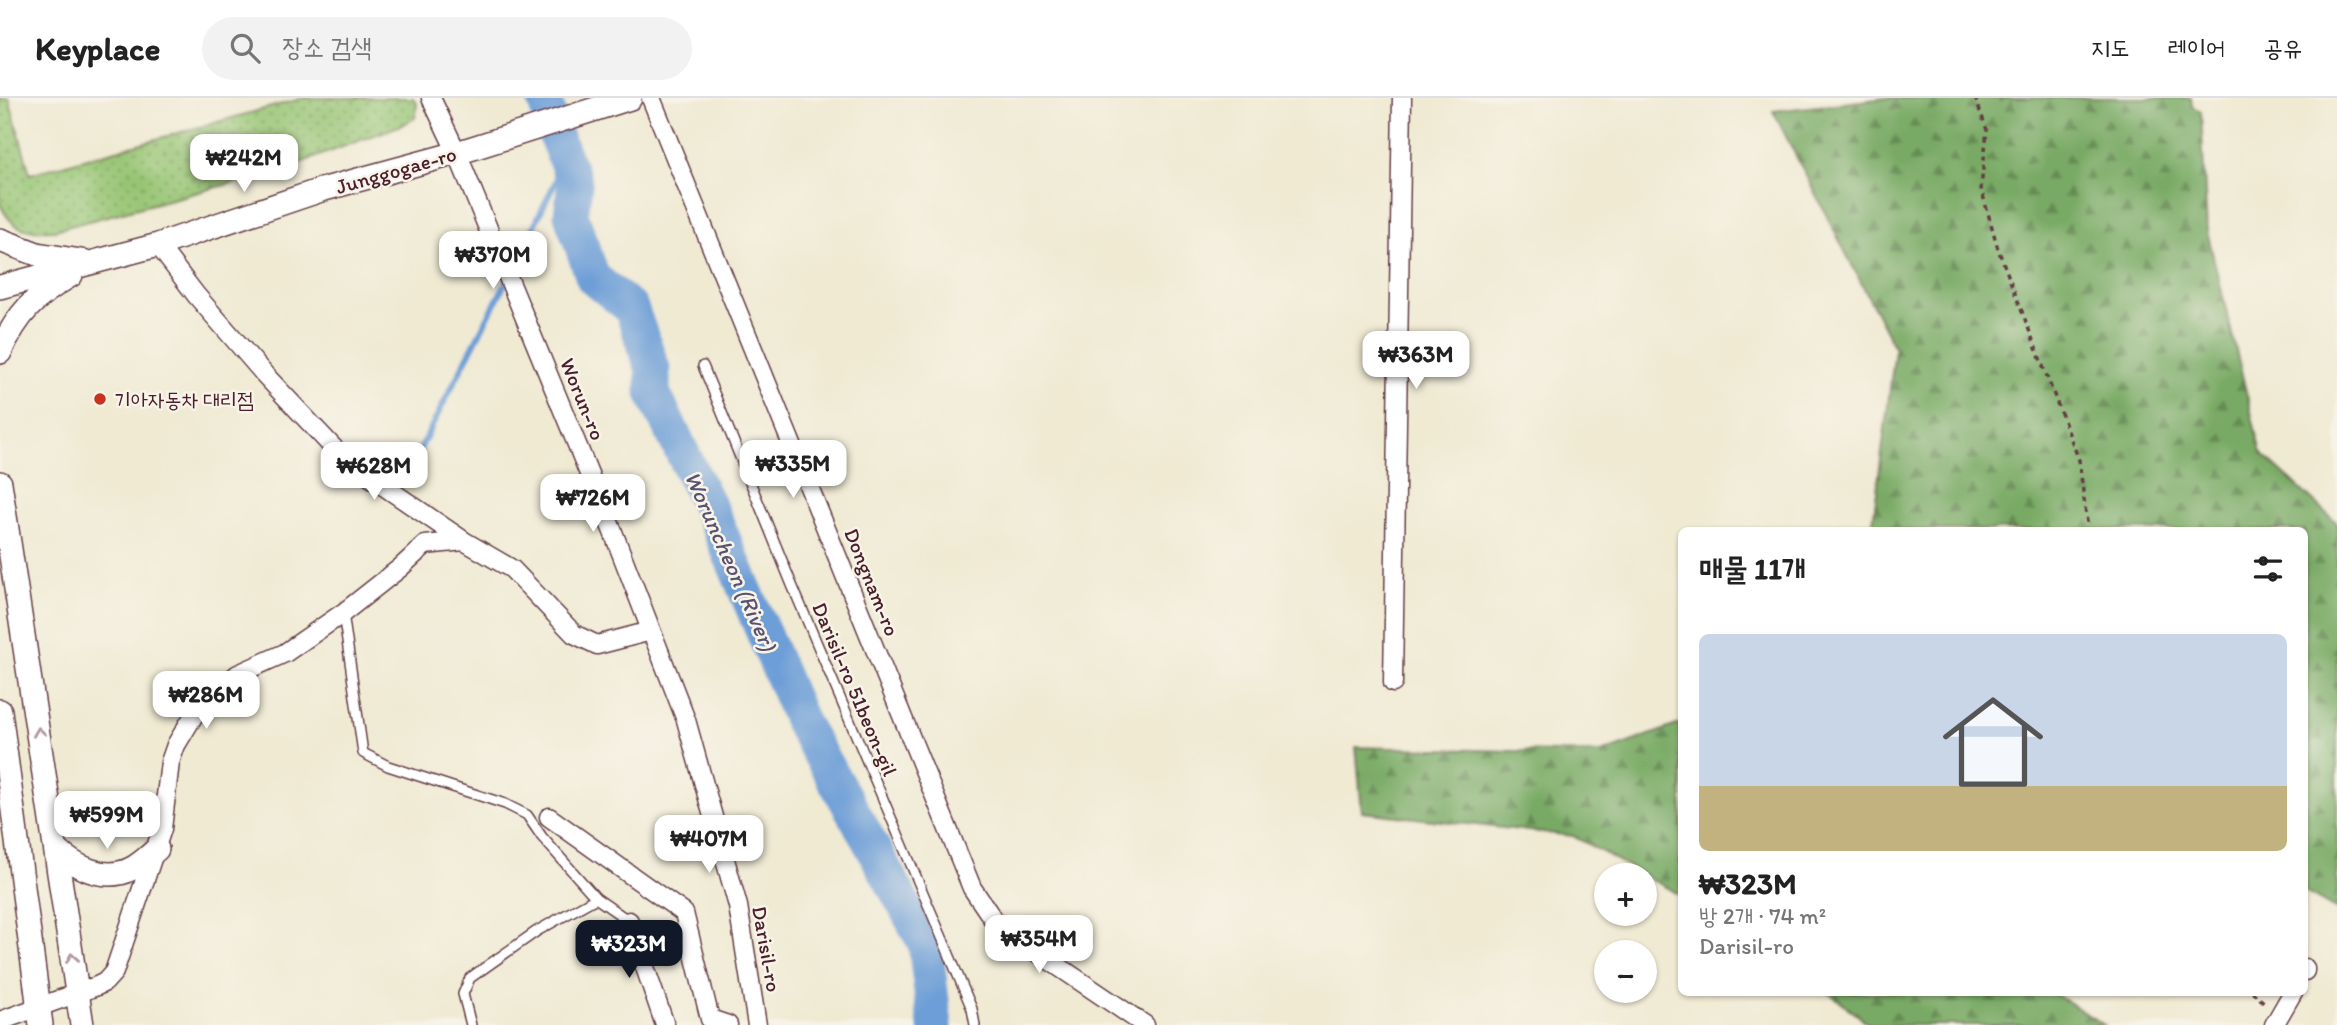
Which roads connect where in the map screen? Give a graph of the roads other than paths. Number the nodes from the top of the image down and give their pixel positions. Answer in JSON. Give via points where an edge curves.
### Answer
{"nodes":[{"id":1,"x":431,"y":98,"type":"edge"},
{"id":2,"x":630,"y":98,"type":"edge"},
{"id":3,"x":651,"y":98,"type":"edge"},
{"id":4,"x":1402,"y":98,"type":"edge"},
{"id":5,"x":457,"y":153,"type":"junction"},
{"id":6,"x":0,"y":240,"type":"edge"},
{"id":7,"x":158,"y":246,"type":"junction"},
{"id":8,"x":99,"y":261,"type":"junction"},
{"id":9,"x":0,"y":287,"type":"edge"},
{"id":10,"x":0,"y":352,"type":"edge"},
{"id":11,"x":702,"y":366,"type":"dead end"},
{"id":12,"x":0,"y":483,"type":"edge"},
{"id":13,"x":464,"y":541,"type":"junction"},
{"id":14,"x":343,"y":613,"type":"junction"},
{"id":15,"x":651,"y":631,"type":"junction"},
{"id":16,"x":1393,"y":683,"type":"dead end"},
{"id":17,"x":0,"y":711,"type":"edge"},
{"id":18,"x":686,"y":720,"type":"joint"},
{"id":19,"x":549,"y":817,"type":"dead end"},
{"id":20,"x":56,"y":849,"type":"junction"},
{"id":21,"x":157,"y":849,"type":"junction"},
{"id":22,"x":596,"y":898,"type":"junction"},
{"id":23,"x":629,"y":922,"type":"joint"},
{"id":24,"x":78,"y":992,"type":"junction"},
{"id":25,"x":2291,"y":996,"type":"edge"},
{"id":26,"x":39,"y":1016,"type":"edge"},
{"id":27,"x":0,"y":1021,"type":"edge"},
{"id":28,"x":82,"y":1025,"type":"edge"},
{"id":29,"x":471,"y":1025,"type":"edge"},
{"id":30,"x":665,"y":1025,"type":"edge"},
{"id":31,"x":728,"y":1025,"type":"edge"},
{"id":32,"x":757,"y":1025,"type":"edge"},
{"id":33,"x":975,"y":1025,"type":"edge"},
{"id":34,"x":1145,"y":1025,"type":"edge"},
{"id":35,"x":2274,"y":1025,"type":"edge"}],
"edges":[{"from":1,"to":5,"type":"street","name":"Worun-ro"},
{"from":2,"to":5,"type":"street","name":"Junggogae-ro"},
{"from":3,"to":34,"type":"street","name":"Dongnam-ro","via":[[972,888],[997,925]]},
{"from":4,"to":16,"type":"street"},
{"from":5,"to":7,"type":"street","name":"Junggogae-ro","via":[[321,190]]},
{"from":5,"to":15,"type":"street","name":"Worun-ro"},
{"from":6,"to":8,"type":"street","via":[[51,257]]},
{"from":7,"to":8,"type":"street","name":"Junggogae-ro"},
{"from":7,"to":13,"type":"street","via":[[265,375],[344,459]]},
{"from":8,"to":9,"type":"street","name":"Junggogae-ro"},
{"from":8,"to":10,"type":"street","via":[[32,301]]},
{"from":11,"to":33,"type":"lane","name":"Darisil-ro 51beon-gil"},
{"from":20,"to":12,"type":"street","one_way":true},
{"from":13,"to":14,"type":"street","via":[[425,545]]},
{"from":13,"to":15,"type":"street","via":[[512,569],[574,634],[597,645]]},
{"from":14,"to":21,"type":"street","via":[[285,653],[238,674],[200,705],[170,762]]},
{"from":14,"to":22,"type":"lane","via":[[363,753],[527,815]]},
{"from":15,"to":18,"type":"street","name":"Worun-ro"},
{"from":17,"to":26,"type":"street"},
{"from":18,"to":32,"type":"street","name":"Darisil-ro","via":[[738,906]]},
{"from":19,"to":31,"type":"street","via":[[684,913],[710,1019]]},
{"from":20,"to":21,"type":"street","via":[[78,867],[112,873],[130,870]]},
{"from":24,"to":20,"type":"street","one_way":true},
{"from":21,"to":24,"type":"street","via":[[114,972],[105,982]]},
{"from":22,"to":23,"type":"lane"},
{"from":22,"to":29,"type":"lane","via":[[537,931],[470,978],[463,994]]},
{"from":23,"to":30,"type":"street"},
{"from":24,"to":26,"type":"street"},
{"from":24,"to":28,"type":"street"},
{"from":25,"to":35,"type":"street"},
{"from":26,"to":27,"type":"street"}]}
